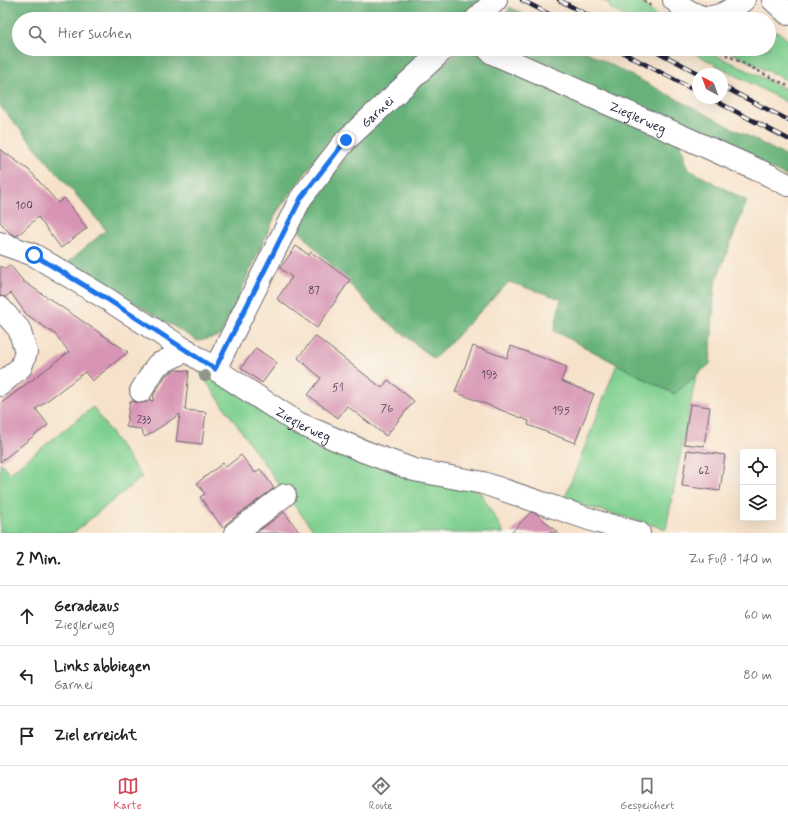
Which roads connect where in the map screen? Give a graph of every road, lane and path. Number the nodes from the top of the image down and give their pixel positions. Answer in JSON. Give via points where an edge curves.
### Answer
{"nodes":[{"id":1,"x":496,"y":0,"type":"edge"},
{"id":2,"x":674,"y":0,"type":"edge"},
{"id":3,"x":744,"y":0,"type":"edge"},
{"id":4,"x":773,"y":0,"type":"edge"},
{"id":5,"x":701,"y":9,"type":"edge"},
{"id":6,"x":483,"y":12,"type":"edge"},
{"id":7,"x":726,"y":12,"type":"edge"},
{"id":8,"x":788,"y":14,"type":"edge"},
{"id":9,"x":436,"y":56,"type":"edge"},
{"id":10,"x":501,"y":56,"type":"edge"},
{"id":11,"x":729,"y":56,"type":"edge"},
{"id":12,"x":788,"y":86,"type":"edge"},
{"id":13,"x":788,"y":185,"type":"edge"},
{"id":14,"x":0,"y":243,"type":"edge"},
{"id":15,"x":0,"y":308,"type":"edge"},
{"id":16,"x":187,"y":350,"type":"junction"},
{"id":17,"x":215,"y":369,"type":"junction"},
{"id":18,"x":0,"y":385,"type":"edge"},
{"id":19,"x":141,"y":392,"type":"dead end"},
{"id":20,"x":285,"y":495,"type":"dead end"},
{"id":21,"x":236,"y":533,"type":"edge"},
{"id":22,"x":639,"y":533,"type":"edge"}],
"edges":[{"from":1,"to":6,"type":"street"},
{"from":2,"to":5,"type":"street","via":[[691,12]]},
{"from":3,"to":7,"type":"street"},
{"from":4,"to":8,"type":"street"},
{"from":9,"to":17,"type":"street","name":"Garnei","via":[[346,140],[301,198]]},
{"from":10,"to":13,"type":"street","name":"Zieglerweg"},
{"from":11,"to":12,"type":"path"},
{"from":14,"to":16,"type":"street","name":"Zieglerweg","via":[[34,255]]},
{"from":15,"to":18,"type":"street","via":[[19,329],[26,352],[21,367]]},
{"from":16,"to":17,"type":"street","name":"Zieglerweg"},
{"from":16,"to":19,"type":"street","via":[[156,365]]},
{"from":17,"to":22,"type":"street","name":"Zieglerweg","via":[[298,423],[363,451],[414,470],[483,483],[598,522]]},
{"from":20,"to":21,"type":"street"}]}
